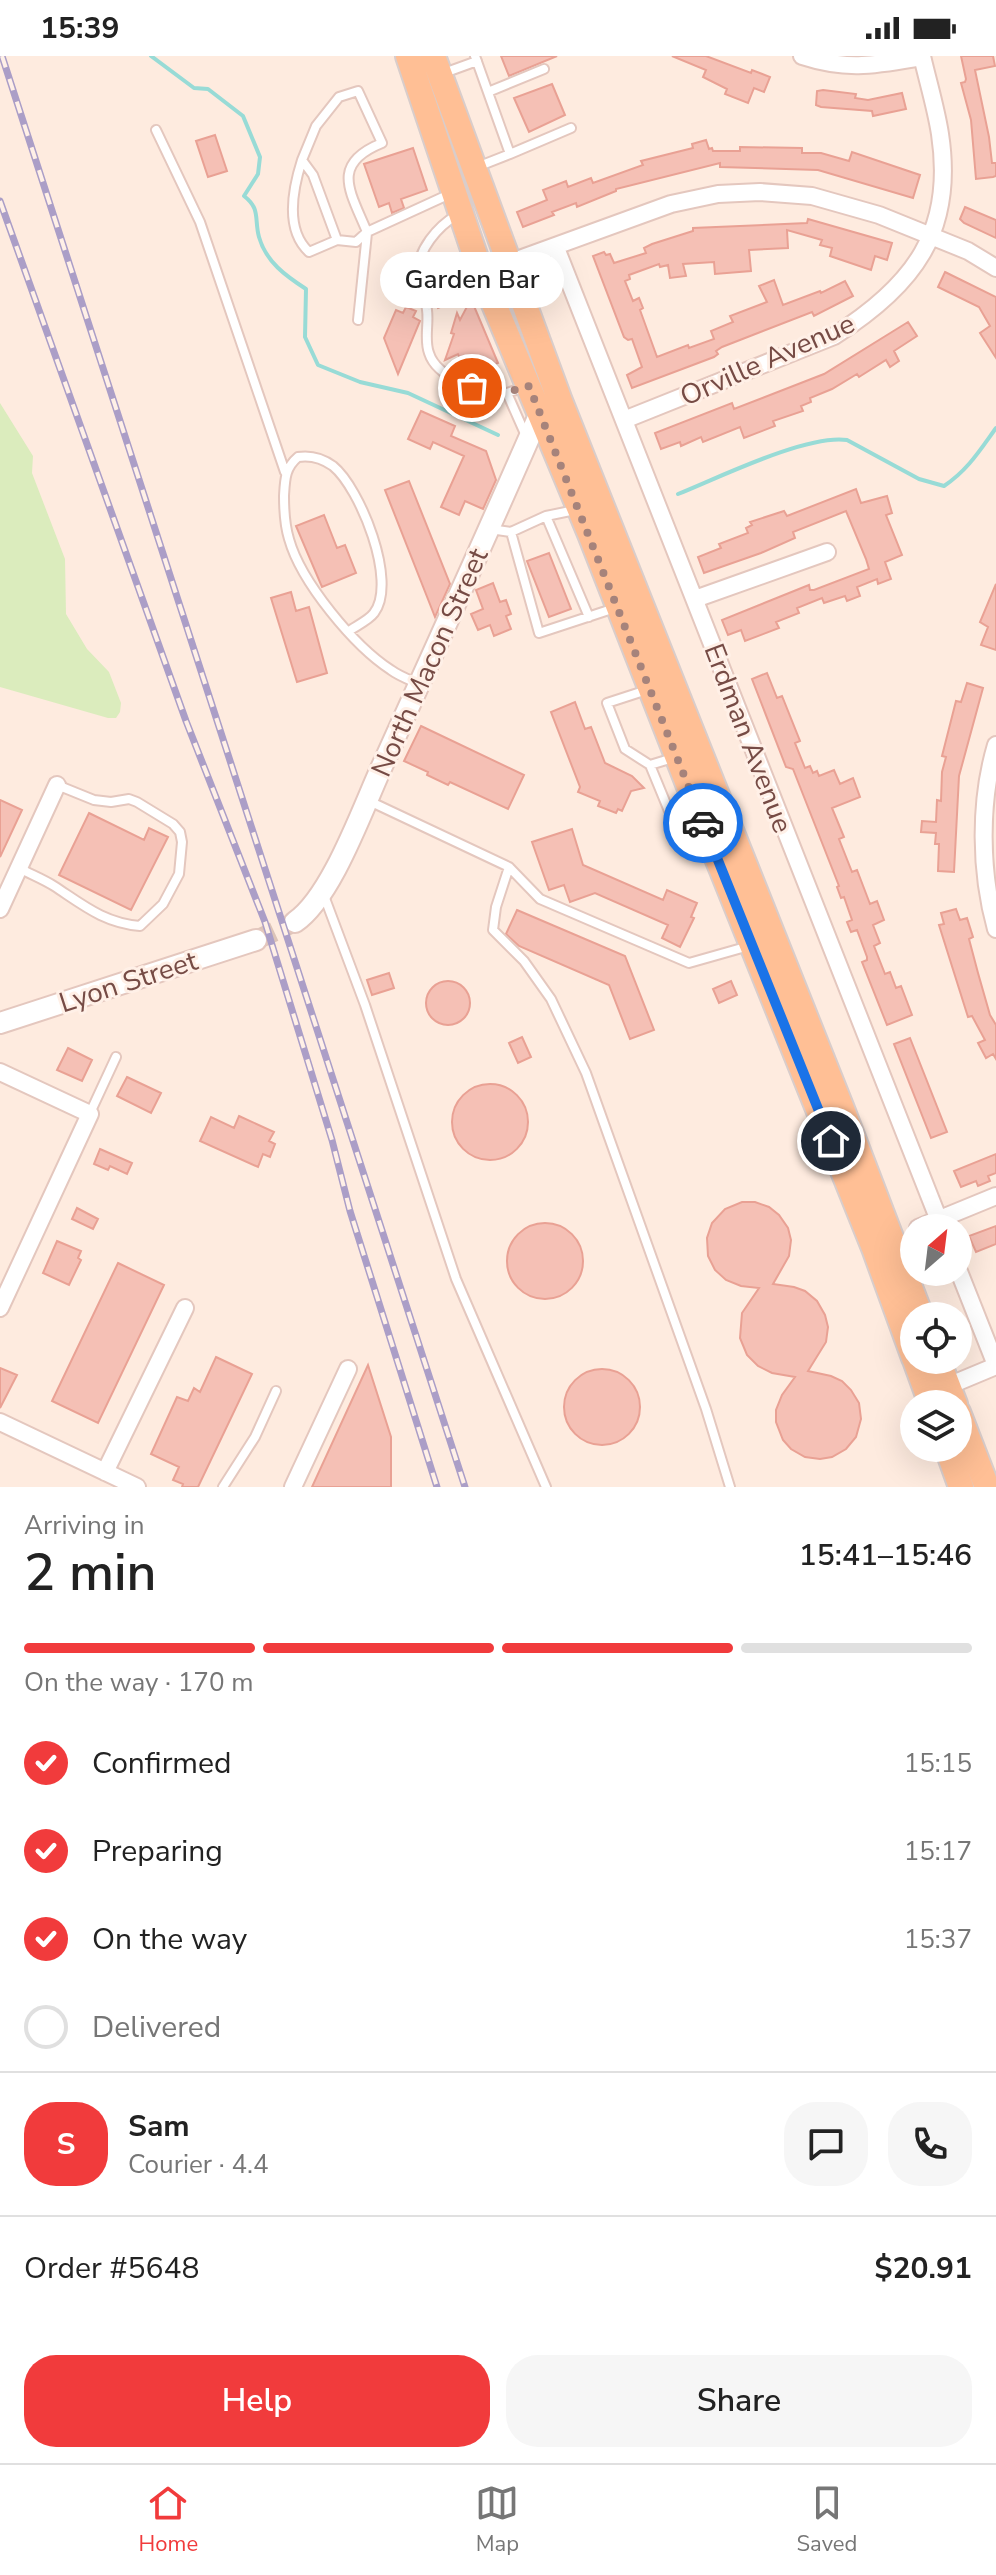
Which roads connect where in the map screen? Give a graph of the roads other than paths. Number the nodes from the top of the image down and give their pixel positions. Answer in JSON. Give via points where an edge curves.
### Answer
{"nodes":[{"id":1,"x":408,"y":56,"type":"edge"},
{"id":2,"x":802,"y":56,"type":"edge"},
{"id":3,"x":922,"y":57,"type":"edge"},
{"id":4,"x":476,"y":59,"type":"edge"},
{"id":5,"x":544,"y":69,"type":"dead end"},
{"id":6,"x":430,"y":71,"type":"edge"},
{"id":7,"x":488,"y":92,"type":"junction"},
{"id":8,"x":571,"y":128,"type":"dead end"},
{"id":9,"x":156,"y":130,"type":"dead end"},
{"id":10,"x":510,"y":154,"type":"junction"},
{"id":11,"x":302,"y":160,"type":"junction"},
{"id":12,"x":474,"y":168,"type":"junction"},
{"id":13,"x":457,"y":203,"type":"junction"},
{"id":14,"x":367,"y":232,"type":"junction"},
{"id":15,"x":931,"y":236,"type":"junction"},
{"id":16,"x":337,"y":240,"type":"junction"},
{"id":17,"x":556,"y":248,"type":"junction"},
{"id":18,"x":508,"y":264,"type":"junction"},
{"id":19,"x":996,"y":268,"type":"edge"},
{"id":20,"x":481,"y":273,"type":"junction"},
{"id":21,"x":358,"y":320,"type":"dead end"},
{"id":22,"x":518,"y":390,"type":"junction"},
{"id":23,"x":550,"y":407,"type":"junction"},
{"id":24,"x":624,"y":420,"type":"junction"},
{"id":25,"x":528,"y":441,"type":"junction"},
{"id":26,"x":285,"y":472,"type":"junction"},
{"id":27,"x":580,"y":509,"type":"junction"},
{"id":28,"x":546,"y":516,"type":"junction"},
{"id":29,"x":489,"y":529,"type":"junction"},
{"id":30,"x":511,"y":532,"type":"junction"},
{"id":31,"x":827,"y":552,"type":"dead end"},
{"id":32,"x":695,"y":599,"type":"junction"},
{"id":33,"x":619,"y":607,"type":"junction"},
{"id":34,"x":589,"y":617,"type":"junction"},
{"id":35,"x":349,"y":631,"type":"junction"},
{"id":36,"x":419,"y":684,"type":"junction"},
{"id":37,"x":650,"y":688,"type":"junction"},
{"id":38,"x":996,"y":745,"type":"edge"},
{"id":39,"x":677,"y":757,"type":"junction"},
{"id":40,"x":650,"y":765,"type":"junction"},
{"id":41,"x":57,"y":785,"type":"joint"},
{"id":42,"x":366,"y":800,"type":"junction"},
{"id":43,"x":669,"y":811,"type":"dead end"},
{"id":44,"x":509,"y":867,"type":"junction"},
{"id":45,"x":19,"y":868,"type":"junction"},
{"id":46,"x":991,"y":882,"type":"edge"},
{"id":47,"x":323,"y":892,"type":"junction"},
{"id":48,"x":0,"y":909,"type":"edge"},
{"id":49,"x":295,"y":922,"type":"tunnel mouth"},
{"id":50,"x":996,"y":929,"type":"edge"},
{"id":51,"x":256,"y":940,"type":"tunnel mouth"},
{"id":52,"x":763,"y":941,"type":"junction"},
{"id":53,"x":0,"y":1023,"type":"edge"},
{"id":54,"x":116,"y":1057,"type":"dead end"},
{"id":55,"x":0,"y":1072,"type":"edge"},
{"id":56,"x":90,"y":1114,"type":"junction"},
{"id":57,"x":996,"y":1196,"type":"edge"},
{"id":58,"x":936,"y":1214,"type":"edge"},
{"id":59,"x":961,"y":1214,"type":"edge"},
{"id":60,"x":900,"y":1215,"type":"edge"},
{"id":61,"x":965,"y":1286,"type":"edge"},
{"id":62,"x":0,"y":1308,"type":"edge"},
{"id":63,"x":185,"y":1308,"type":"dead end"},
{"id":64,"x":900,"y":1320,"type":"edge"},
{"id":65,"x":996,"y":1366,"type":"edge"},
{"id":66,"x":348,"y":1369,"type":"dead end"},
{"id":67,"x":960,"y":1390,"type":"edge"},
{"id":68,"x":276,"y":1391,"type":"dead end"},
{"id":69,"x":0,"y":1422,"type":"edge"},
{"id":70,"x":972,"y":1448,"type":"edge"},
{"id":71,"x":952,"y":1462,"type":"edge"},
{"id":72,"x":105,"y":1472,"type":"junction"},
{"id":73,"x":137,"y":1487,"type":"edge"},
{"id":74,"x":223,"y":1487,"type":"edge"},
{"id":75,"x":293,"y":1487,"type":"edge"},
{"id":76,"x":546,"y":1487,"type":"edge"},
{"id":77,"x":730,"y":1487,"type":"edge"},
{"id":78,"x":961,"y":1487,"type":"edge"},
{"id":79,"x":987,"y":1487,"type":"edge"}],
"edges":[{"from":1,"to":6,"type":"main road","name":"Erdman Avenue"},
{"from":2,"to":3,"type":"street","via":[[846,67]]},
{"from":3,"to":15,"type":"street","name":"Orville Avenue","via":[[943,156],[943,183]]},
{"from":4,"to":6,"type":"lane"},
{"from":4,"to":7,"type":"lane"},
{"from":5,"to":7,"type":"lane"},
{"from":6,"to":12,"type":"main road","name":"Erdman Avenue"},
{"from":6,"to":13,"type":"main road","name":"Erdman Avenue"},
{"from":7,"to":10,"type":"lane"},
{"from":8,"to":10,"type":"lane"},
{"from":9,"to":26,"type":"lane","via":[[200,222]]},
{"from":10,"to":12,"type":"lane"},
{"from":11,"to":14,"type":"lane","via":[[316,126],[339,97],[358,91],[382,143],[354,157],[350,167],[349,189]]},
{"from":11,"to":16,"type":"lane","via":[[313,175]]},
{"from":11,"to":16,"type":"lane","via":[[292,209],[300,244],[309,252]]},
{"from":12,"to":18,"type":"main road","name":"Erdman Avenue"},
{"from":13,"to":14,"type":"lane"},
{"from":13,"to":20,"type":"main road","name":"Erdman Avenue"},
{"from":13,"to":22,"type":"lane","via":[[433,235],[418,274],[428,316],[427,349],[436,365],[454,378],[491,393]]},
{"from":14,"to":16,"type":"lane","via":[[356,242]]},
{"from":14,"to":21,"type":"lane"},
{"from":15,"to":17,"type":"street","via":[[827,200],[760,192],[671,204]]},
{"from":15,"to":19,"type":"street"},
{"from":15,"to":24,"type":"street","name":"Orville Avenue","via":[[907,278],[889,297],[834,336]]},
{"from":17,"to":18,"type":"street"},
{"from":17,"to":24,"type":"street","name":"Erdman Avenue"},
{"from":18,"to":20,"type":"street"},
{"from":18,"to":23,"type":"main road","name":"Erdman Avenue"},
{"from":20,"to":22,"type":"main road","name":"Erdman Avenue"},
{"from":22,"to":23,"type":"main road","name":"Erdman Avenue"},
{"from":22,"to":25,"type":"lane"},
{"from":23,"to":25,"type":"street","name":"North Macon Street"},
{"from":23,"to":27,"type":"main road","name":"Erdman Avenue"},
{"from":23,"to":52,"type":"main road","name":"Erdman Avenue"},
{"from":24,"to":32,"type":"street","name":"Erdman Avenue"},
{"from":25,"to":29,"type":"street","name":"North Macon Street"},
{"from":26,"to":35,"type":"lane","via":[[289,539],[311,583]]},
{"from":26,"to":35,"type":"lane","via":[[298,457],[314,456],[334,467],[354,491],[383,579],[374,614]]},
{"from":27,"to":28,"type":"lane"},
{"from":27,"to":33,"type":"main road","name":"Erdman Avenue"},
{"from":28,"to":30,"type":"lane"},
{"from":28,"to":34,"type":"lane"},
{"from":29,"to":30,"type":"lane"},
{"from":29,"to":36,"type":"street","name":"North Macon Street"},
{"from":30,"to":34,"type":"lane","via":[[539,633]]},
{"from":31,"to":32,"type":"street"},
{"from":32,"to":58,"type":"street","name":"Erdman Avenue"},
{"from":33,"to":34,"type":"lane"},
{"from":33,"to":37,"type":"main road","name":"Erdman Avenue"},
{"from":35,"to":36,"type":"lane","via":[[391,670]]},
{"from":36,"to":42,"type":"street","name":"North Macon Street"},
{"from":37,"to":39,"type":"main road","name":"Erdman Avenue"},
{"from":37,"to":40,"type":"lane","via":[[607,703],[625,749]]},
{"from":38,"to":46,"type":"street","via":[[986,804],[984,860]]},
{"from":39,"to":40,"type":"lane"},
{"from":39,"to":52,"type":"main road","name":"Erdman Avenue"},
{"from":40,"to":43,"type":"lane"},
{"from":41,"to":45,"type":"street"},
{"from":41,"to":45,"type":"lane","via":[[94,800],[129,799],[173,824],[182,842],[179,874],[163,904],[140,926],[85,909]]},
{"from":42,"to":44,"type":"lane"},
{"from":42,"to":47,"type":"street","name":"North Macon Street"},
{"from":44,"to":52,"type":"lane","via":[[540,899],[689,963]]},
{"from":44,"to":77,"type":"lane","via":[[493,930],[545,990],[586,1073]]},
{"from":45,"to":48,"type":"street"},
{"from":46,"to":50,"type":"street"},
{"from":47,"to":49,"type":"street","name":"North Macon Street"},
{"from":47,"to":76,"type":"lane","via":[[456,1279]]},
{"from":51,"to":53,"type":"street","name":"Lyon Street"},
{"from":52,"to":60,"type":"main road","name":"Erdman Avenue"},
{"from":52,"to":64,"type":"main road","name":"Erdman Avenue"},
{"from":54,"to":56,"type":"lane"},
{"from":55,"to":56,"type":"street"},
{"from":56,"to":62,"type":"street"},
{"from":57,"to":59,"type":"street"},
{"from":61,"to":65,"type":"street"},
{"from":63,"to":72,"type":"street"},
{"from":65,"to":67,"type":"street"},
{"from":66,"to":75,"type":"street"},
{"from":68,"to":74,"type":"lane"},
{"from":69,"to":72,"type":"street"},
{"from":70,"to":79,"type":"main road"},
{"from":71,"to":78,"type":"main road"},
{"from":72,"to":73,"type":"street"}]}
